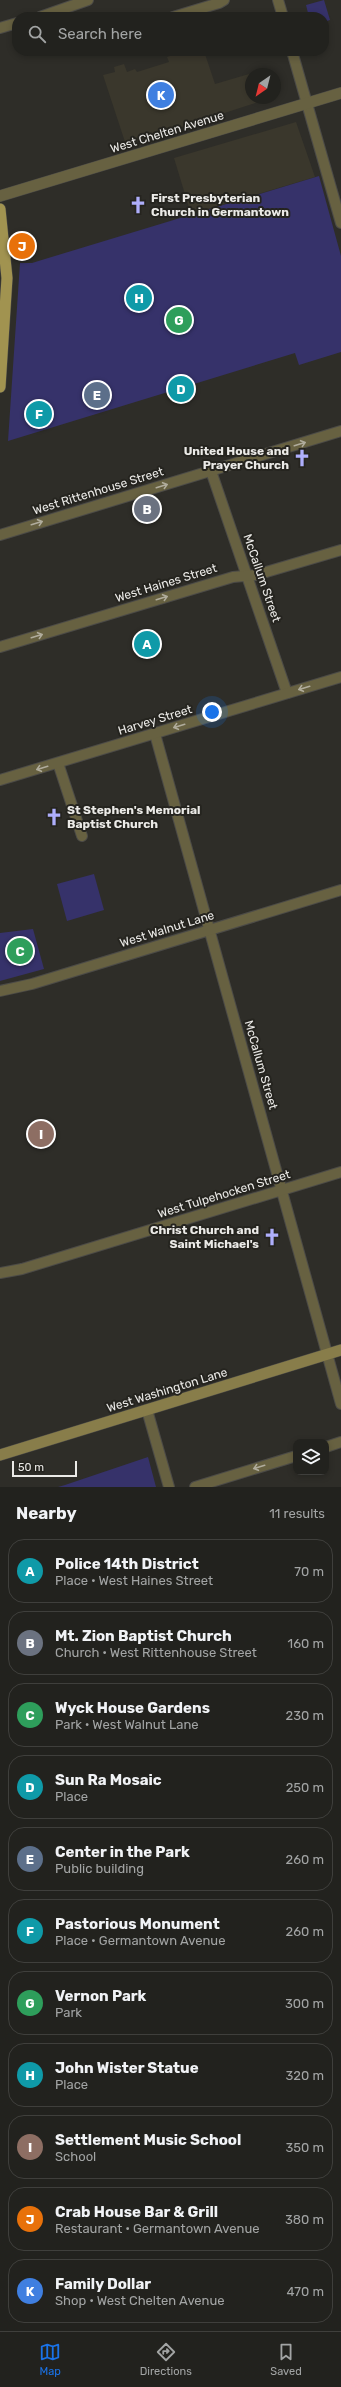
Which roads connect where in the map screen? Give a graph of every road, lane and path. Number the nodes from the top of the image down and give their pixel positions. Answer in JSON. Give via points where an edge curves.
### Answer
{"nodes":[{"id":1,"x":88,"y":0,"type":"edge"},
{"id":2,"x":224,"y":0,"type":"edge"},
{"id":3,"x":278,"y":0,"type":"edge"},
{"id":4,"x":54,"y":12,"type":"edge"},
{"id":5,"x":190,"y":12,"type":"edge"},
{"id":6,"x":282,"y":12,"type":"edge"},
{"id":7,"x":12,"y":24,"type":"edge"},
{"id":8,"x":0,"y":28,"type":"edge"},
{"id":9,"x":293,"y":56,"type":"edge"},
{"id":10,"x":341,"y":93,"type":"edge"},
{"id":11,"x":306,"y":104,"type":"junction"},
{"id":12,"x":0,"y":196,"type":"edge"},
{"id":13,"x":0,"y":209,"type":"edge"},
{"id":14,"x":341,"y":224,"type":"edge"},
{"id":15,"x":1,"y":366,"type":"edge"},
{"id":16,"x":0,"y":387,"type":"edge"},
{"id":17,"x":341,"y":431,"type":"edge"},
{"id":18,"x":211,"y":471,"type":"junction"},
{"id":19,"x":0,"y":535,"type":"edge"},
{"id":20,"x":341,"y":550,"type":"edge"},
{"id":21,"x":247,"y":576,"type":"junction"},
{"id":22,"x":0,"y":647,"type":"edge"},
{"id":23,"x":341,"y":677,"type":"edge"},
{"id":24,"x":287,"y":693,"type":"junction"},
{"id":25,"x":155,"y":734,"type":"junction"},
{"id":26,"x":58,"y":763,"type":"junction"},
{"id":27,"x":0,"y":780,"type":"edge"},
{"id":28,"x":82,"y":836,"type":"dead end"},
{"id":29,"x":341,"y":890,"type":"edge"},
{"id":30,"x":209,"y":930,"type":"junction"},
{"id":31,"x":0,"y":991,"type":"edge"},
{"id":32,"x":341,"y":1172,"type":"edge"},
{"id":33,"x":282,"y":1190,"type":"junction"},
{"id":34,"x":0,"y":1273,"type":"edge"},
{"id":35,"x":341,"y":1350,"type":"edge"},
{"id":36,"x":327,"y":1354,"type":"junction"},
{"id":37,"x":341,"y":1404,"type":"edge"},
{"id":38,"x":147,"y":1410,"type":"junction"},
{"id":39,"x":341,"y":1442,"type":"edge"},
{"id":40,"x":329,"y":1446,"type":"edge"},
{"id":41,"x":0,"y":1455,"type":"edge"},
{"id":42,"x":293,"y":1457,"type":"edge"},
{"id":43,"x":169,"y":1487,"type":"edge"},
{"id":44,"x":195,"y":1487,"type":"edge"}],
"edges":[{"from":1,"to":4,"type":"street"},
{"from":2,"to":5,"type":"street"},
{"from":3,"to":6,"type":"street"},
{"from":7,"to":8,"type":"street"},
{"from":9,"to":11,"type":"street"},
{"from":10,"to":11,"type":"street","name":"West Chelten Avenue"},
{"from":11,"to":12,"type":"street","name":"West Chelten Avenue"},
{"from":11,"to":14,"type":"street"},
{"from":13,"to":15,"type":"main road","via":[[7,278]]},
{"from":15,"to":16,"type":"main road"},
{"from":18,"to":17,"type":"street","name":"West Rittenhouse Street","one_way":true},
{"from":19,"to":18,"type":"street","name":"West Rittenhouse Street","one_way":true},
{"from":18,"to":21,"type":"street","name":"McCallum Street"},
{"from":20,"to":21,"type":"street","name":"West Haines Street","via":[[256,576]]},
{"from":22,"to":21,"type":"street","name":"West Haines Street","one_way":true,"via":[[233,577]]},
{"from":21,"to":24,"type":"street","name":"McCallum Street"},
{"from":23,"to":24,"type":"street","name":"Harvey Street","one_way":true},
{"from":24,"to":25,"type":"street","name":"Harvey Street","one_way":true},
{"from":25,"to":26,"type":"street","name":"Harvey Street"},
{"from":25,"to":30,"type":"street","name":"McCallum Street"},
{"from":26,"to":27,"type":"street","name":"Harvey Street","one_way":true},
{"from":26,"to":28,"type":"street"},
{"from":29,"to":30,"type":"street","name":"West Walnut Lane"},
{"from":30,"to":31,"type":"street","name":"West Walnut Lane","via":[[26,986]]},
{"from":30,"to":33,"type":"street","name":"McCallum Street"},
{"from":32,"to":33,"type":"street","name":"West Tulpehocken Street"},
{"from":33,"to":34,"type":"street","name":"West Tulpehocken Street","via":[[22,1269]]},
{"from":33,"to":36,"type":"street","name":"McCallum Street"},
{"from":35,"to":36,"type":"main road","name":"West Washington Lane"},
{"from":36,"to":37,"type":"street","name":"McCallum Street"},
{"from":36,"to":38,"type":"main road","name":"West Washington Lane"},
{"from":38,"to":41,"type":"main road","name":"West Washington Lane"},
{"from":38,"to":43,"type":"street"},
{"from":39,"to":40,"type":"street"},
{"from":42,"to":44,"type":"street","one_way":true}]}
